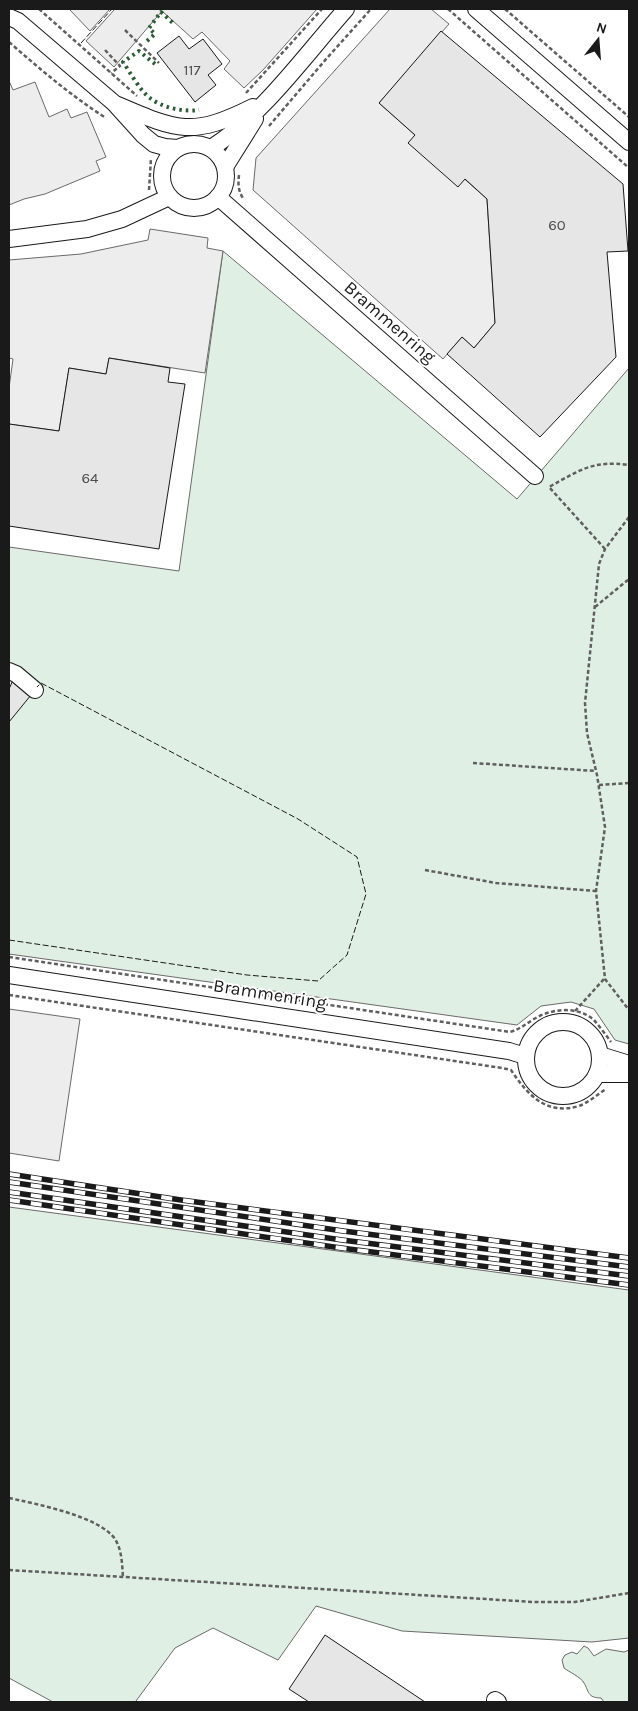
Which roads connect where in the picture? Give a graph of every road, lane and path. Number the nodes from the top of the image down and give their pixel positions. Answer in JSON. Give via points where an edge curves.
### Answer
{"nodes":[{"id":1,"x":38,"y":9,"type":"edge"},
{"id":2,"x":322,"y":9,"type":"edge"},
{"id":3,"x":346,"y":9,"type":"edge"},
{"id":4,"x":372,"y":9,"type":"edge"},
{"id":5,"x":448,"y":9,"type":"edge"},
{"id":6,"x":476,"y":9,"type":"edge"},
{"id":7,"x":505,"y":9,"type":"edge"},
{"id":8,"x":13,"y":16,"type":"edge"},
{"id":9,"x":125,"y":30,"type":"dead end"},
{"id":10,"x":9,"y":42,"type":"edge"},
{"id":11,"x":105,"y":50,"type":"dead end"},
{"id":12,"x":159,"y":63,"type":"dead end"},
{"id":13,"x":111,"y":73,"type":"junction"},
{"id":14,"x":241,"y":98,"type":"dead end"},
{"id":15,"x":266,"y":100,"type":"junction"},
{"id":16,"x":143,"y":102,"type":"dead end"},
{"id":17,"x":114,"y":103,"type":"junction"},
{"id":18,"x":629,"y":117,"type":"edge"},
{"id":19,"x":110,"y":120,"type":"dead end"},
{"id":20,"x":265,"y":131,"type":"dead end"},
{"id":21,"x":629,"y":142,"type":"edge"},
{"id":22,"x":178,"y":148,"type":"junction"},
{"id":23,"x":211,"y":148,"type":"junction"},
{"id":24,"x":629,"y":168,"type":"edge"},
{"id":25,"x":232,"y":170,"type":"junction"},
{"id":26,"x":169,"y":197,"type":"junction"},
{"id":27,"x":218,"y":197,"type":"junction"},
{"id":28,"x":245,"y":200,"type":"dead end"},
{"id":29,"x":9,"y":239,"type":"edge"},
{"id":30,"x":629,"y":465,"type":"edge"},
{"id":31,"x":535,"y":476,"type":"dead end"},
{"id":32,"x":629,"y":517,"type":"edge"},
{"id":33,"x":605,"y":549,"type":"junction"},
{"id":34,"x":629,"y":579,"type":"edge"},
{"id":35,"x":595,"y":607,"type":"junction"},
{"id":36,"x":9,"y":671,"type":"edge"},
{"id":37,"x":35,"y":690,"type":"dead end"},
{"id":38,"x":473,"y":763,"type":"dead end"},
{"id":39,"x":596,"y":771,"type":"junction"},
{"id":40,"x":629,"y":783,"type":"edge"},
{"id":41,"x":599,"y":785,"type":"junction"},
{"id":42,"x":425,"y":870,"type":"dead end"},
{"id":43,"x":596,"y":891,"type":"junction"},
{"id":44,"x":9,"y":957,"type":"edge"},
{"id":45,"x":9,"y":975,"type":"edge"},
{"id":46,"x":605,"y":979,"type":"junction"},
{"id":47,"x":9,"y":995,"type":"edge"},
{"id":48,"x":629,"y":1010,"type":"edge"},
{"id":49,"x":575,"y":1011,"type":"junction"},
{"id":50,"x":606,"y":1050,"type":"junction"},
{"id":51,"x":525,"y":1056,"type":"junction"},
{"id":52,"x":629,"y":1064,"type":"edge"},
{"id":53,"x":597,"y":1074,"type":"junction"},
{"id":54,"x":629,"y":1074,"type":"edge"},
{"id":55,"x":609,"y":1086,"type":"dead end"},
{"id":56,"x":9,"y":1498,"type":"edge"},
{"id":57,"x":9,"y":1570,"type":"edge"},
{"id":58,"x":123,"y":1577,"type":"junction"},
{"id":59,"x":629,"y":1593,"type":"edge"}],
"edges":[{"from":1,"to":13,"type":"path"},
{"from":2,"to":14,"type":"path"},
{"from":3,"to":15,"type":"street"},
{"from":4,"to":20,"type":"path"},
{"from":5,"to":24,"type":"path"},
{"from":6,"to":21,"type":"street"},
{"from":7,"to":18,"type":"path"},
{"from":8,"to":17,"type":"street"},
{"from":9,"to":12,"type":"path"},
{"from":10,"to":19,"type":"path","via":[[53,81]]},
{"from":11,"to":13,"type":"path","via":[[120,66]]},
{"from":13,"to":16,"type":"path"},
{"from":15,"to":17,"type":"street","via":[[223,121],[191,128],[159,122]]},
{"from":15,"to":23,"type":"street","via":[[245,122]]},
{"from":15,"to":25,"type":"street"},
{"from":17,"to":22,"type":"street","via":[[154,144]]},
{"from":22,"to":23,"type":"street","via":[[200,144]]},
{"from":22,"to":26,"type":"street","via":[[167,157],[162,171]]},
{"from":23,"to":25,"type":"street"},
{"from":25,"to":27,"type":"street"},
{"from":25,"to":28,"type":"path"},
{"from":26,"to":27,"type":"street","via":[[190,208],[206,206]]},
{"from":26,"to":29,"type":"street","via":[[122,219],[87,229]]},
{"from":27,"to":31,"type":"street","name":"Brammenring"},
{"from":30,"to":33,"type":"path","via":[[592,465],[549,487]]},
{"from":32,"to":33,"type":"path"},
{"from":33,"to":35,"type":"path","via":[[599,564]]},
{"from":34,"to":35,"type":"path"},
{"from":35,"to":39,"type":"path","via":[[585,704],[587,733]]},
{"from":36,"to":37,"type":"street"},
{"from":38,"to":39,"type":"path"},
{"from":39,"to":41,"type":"path"},
{"from":40,"to":41,"type":"path"},
{"from":41,"to":43,"type":"path","via":[[605,827]]},
{"from":42,"to":43,"type":"path","via":[[496,883]]},
{"from":43,"to":46,"type":"path"},
{"from":44,"to":49,"type":"path","via":[[510,1032],[554,1011]]},
{"from":45,"to":51,"type":"street","name":"Brammenring"},
{"from":46,"to":48,"type":"path"},
{"from":46,"to":49,"type":"path"},
{"from":47,"to":55,"type":"path","via":[[502,1068],[511,1070],[534,1099],[550,1106],[578,1106]]},
{"from":49,"to":50,"type":"path","via":[[592,1019]]},
{"from":50,"to":51,"type":"street","via":[[586,1029],[564,1022],[549,1024],[537,1032],[529,1042]]},
{"from":50,"to":52,"type":"street"},
{"from":50,"to":53,"type":"street"},
{"from":51,"to":53,"type":"street","via":[[530,1077],[539,1088],[550,1094],[576,1093],[588,1086]]},
{"from":53,"to":54,"type":"street"},
{"from":56,"to":58,"type":"path","via":[[65,1512],[103,1528],[115,1539],[121,1552]]},
{"from":57,"to":58,"type":"path"},
{"from":58,"to":59,"type":"path","via":[[554,1602]]}]}
